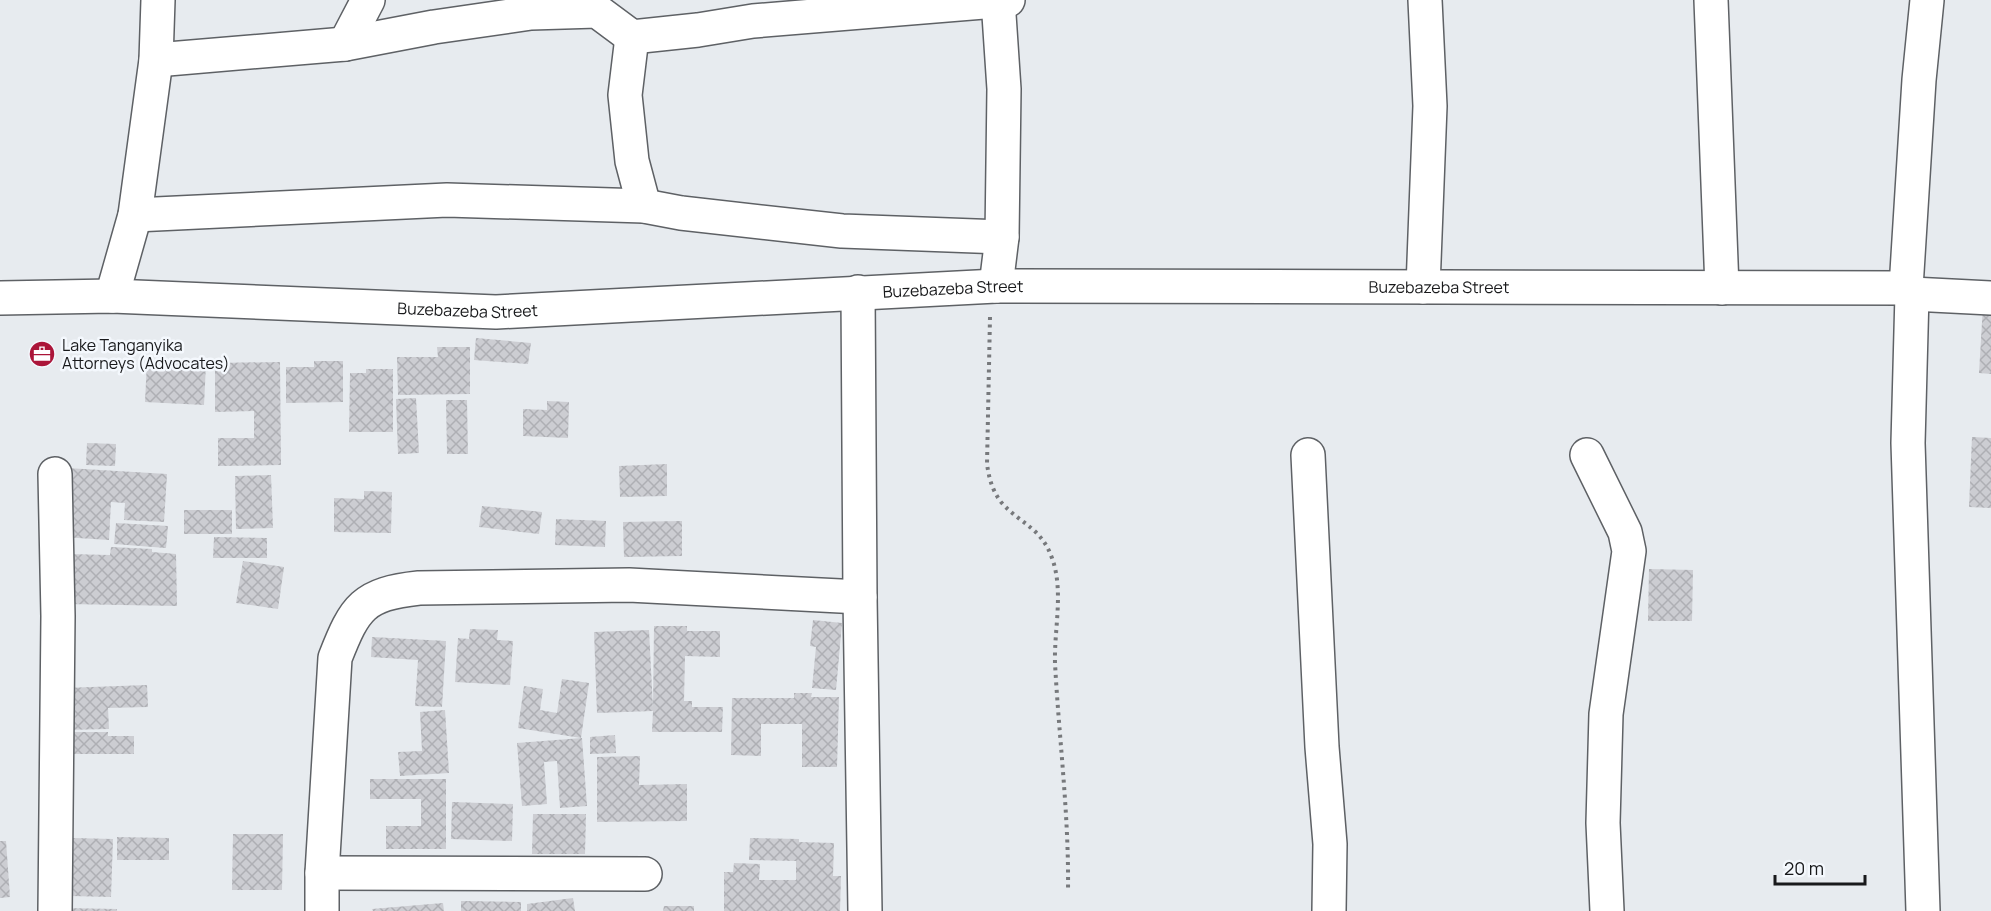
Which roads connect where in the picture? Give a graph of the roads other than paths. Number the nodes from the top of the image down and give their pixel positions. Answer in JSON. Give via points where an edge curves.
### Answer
{"nodes":[{"id":1,"x":158,"y":0,"type":"edge"},
{"id":2,"x":368,"y":0,"type":"edge"},
{"id":3,"x":1001,"y":0,"type":"edge"},
{"id":4,"x":1425,"y":0,"type":"edge"},
{"id":5,"x":1711,"y":0,"type":"edge"},
{"id":6,"x":1927,"y":0,"type":"edge"},
{"id":7,"x":598,"y":6,"type":"edge"},
{"id":8,"x":632,"y":37,"type":"junction"},
{"id":9,"x":345,"y":44,"type":"junction"},
{"id":10,"x":156,"y":60,"type":"junction"},
{"id":11,"x":644,"y":206,"type":"junction"},
{"id":12,"x":135,"y":215,"type":"junction"},
{"id":13,"x":1002,"y":237,"type":"junction"},
{"id":14,"x":994,"y":286,"type":"junction"},
{"id":15,"x":1423,"y":287,"type":"junction"},
{"id":16,"x":1722,"y":288,"type":"junction"},
{"id":17,"x":1909,"y":291,"type":"junction"},
{"id":18,"x":858,"y":292,"type":"junction"},
{"id":19,"x":112,"y":296,"type":"junction"},
{"id":20,"x":0,"y":298,"type":"edge"},
{"id":21,"x":1991,"y":298,"type":"edge"},
{"id":22,"x":1308,"y":455,"type":"dead end"},
{"id":23,"x":1587,"y":455,"type":"dead end"},
{"id":24,"x":55,"y":474,"type":"dead end"},
{"id":25,"x":860,"y":597,"type":"junction"},
{"id":26,"x":322,"y":873,"type":"junction"},
{"id":27,"x":645,"y":874,"type":"dead end"},
{"id":28,"x":55,"y":911,"type":"edge"},
{"id":29,"x":322,"y":911,"type":"edge"},
{"id":30,"x":865,"y":911,"type":"edge"},
{"id":31,"x":1329,"y":911,"type":"edge"},
{"id":32,"x":1607,"y":911,"type":"edge"},
{"id":33,"x":1923,"y":911,"type":"edge"}],
"edges":[{"from":1,"to":10,"type":"street"},
{"from":2,"to":9,"type":"street"},
{"from":3,"to":8,"type":"street","via":[[753,21]]},
{"from":3,"to":13,"type":"street"},
{"from":4,"to":15,"type":"street","via":[[1430,106]]},
{"from":5,"to":16,"type":"street"},
{"from":6,"to":17,"type":"street"},
{"from":7,"to":8,"type":"street"},
{"from":7,"to":9,"type":"street","via":[[434,27]]},
{"from":8,"to":11,"type":"street","via":[[625,95],[632,161]]},
{"from":9,"to":10,"type":"street"},
{"from":10,"to":12,"type":"street"},
{"from":11,"to":12,"type":"street","via":[[447,200]]},
{"from":11,"to":13,"type":"street","via":[[842,231]]},
{"from":12,"to":19,"type":"street"},
{"from":13,"to":14,"type":"street"},
{"from":14,"to":15,"type":"street","name":"Buzebazeba Street"},
{"from":14,"to":18,"type":"street","name":"Buzebazeba Street"},
{"from":15,"to":16,"type":"street","name":"Buzebazeba Street"},
{"from":16,"to":17,"type":"street","name":"Buzebazeba Street"},
{"from":17,"to":21,"type":"street","name":"Buzebazeba Street"},
{"from":17,"to":33,"type":"street","via":[[1908,443]]},
{"from":18,"to":19,"type":"street","name":"Buzebazeba Street","via":[[496,312]]},
{"from":18,"to":25,"type":"street"},
{"from":19,"to":20,"type":"street","name":"Buzebazeba Street"},
{"from":22,"to":31,"type":"street","via":[[1330,844]]},
{"from":23,"to":32,"type":"street","via":[[1625,532],[1629,551],[1606,714],[1603,823]]},
{"from":24,"to":28,"type":"street"},
{"from":25,"to":26,"type":"street","via":[[629,585],[419,588],[392,591],[366,602],[347,627],[334,658]]},
{"from":25,"to":30,"type":"street"},
{"from":26,"to":27,"type":"street"},
{"from":26,"to":29,"type":"street"}]}
